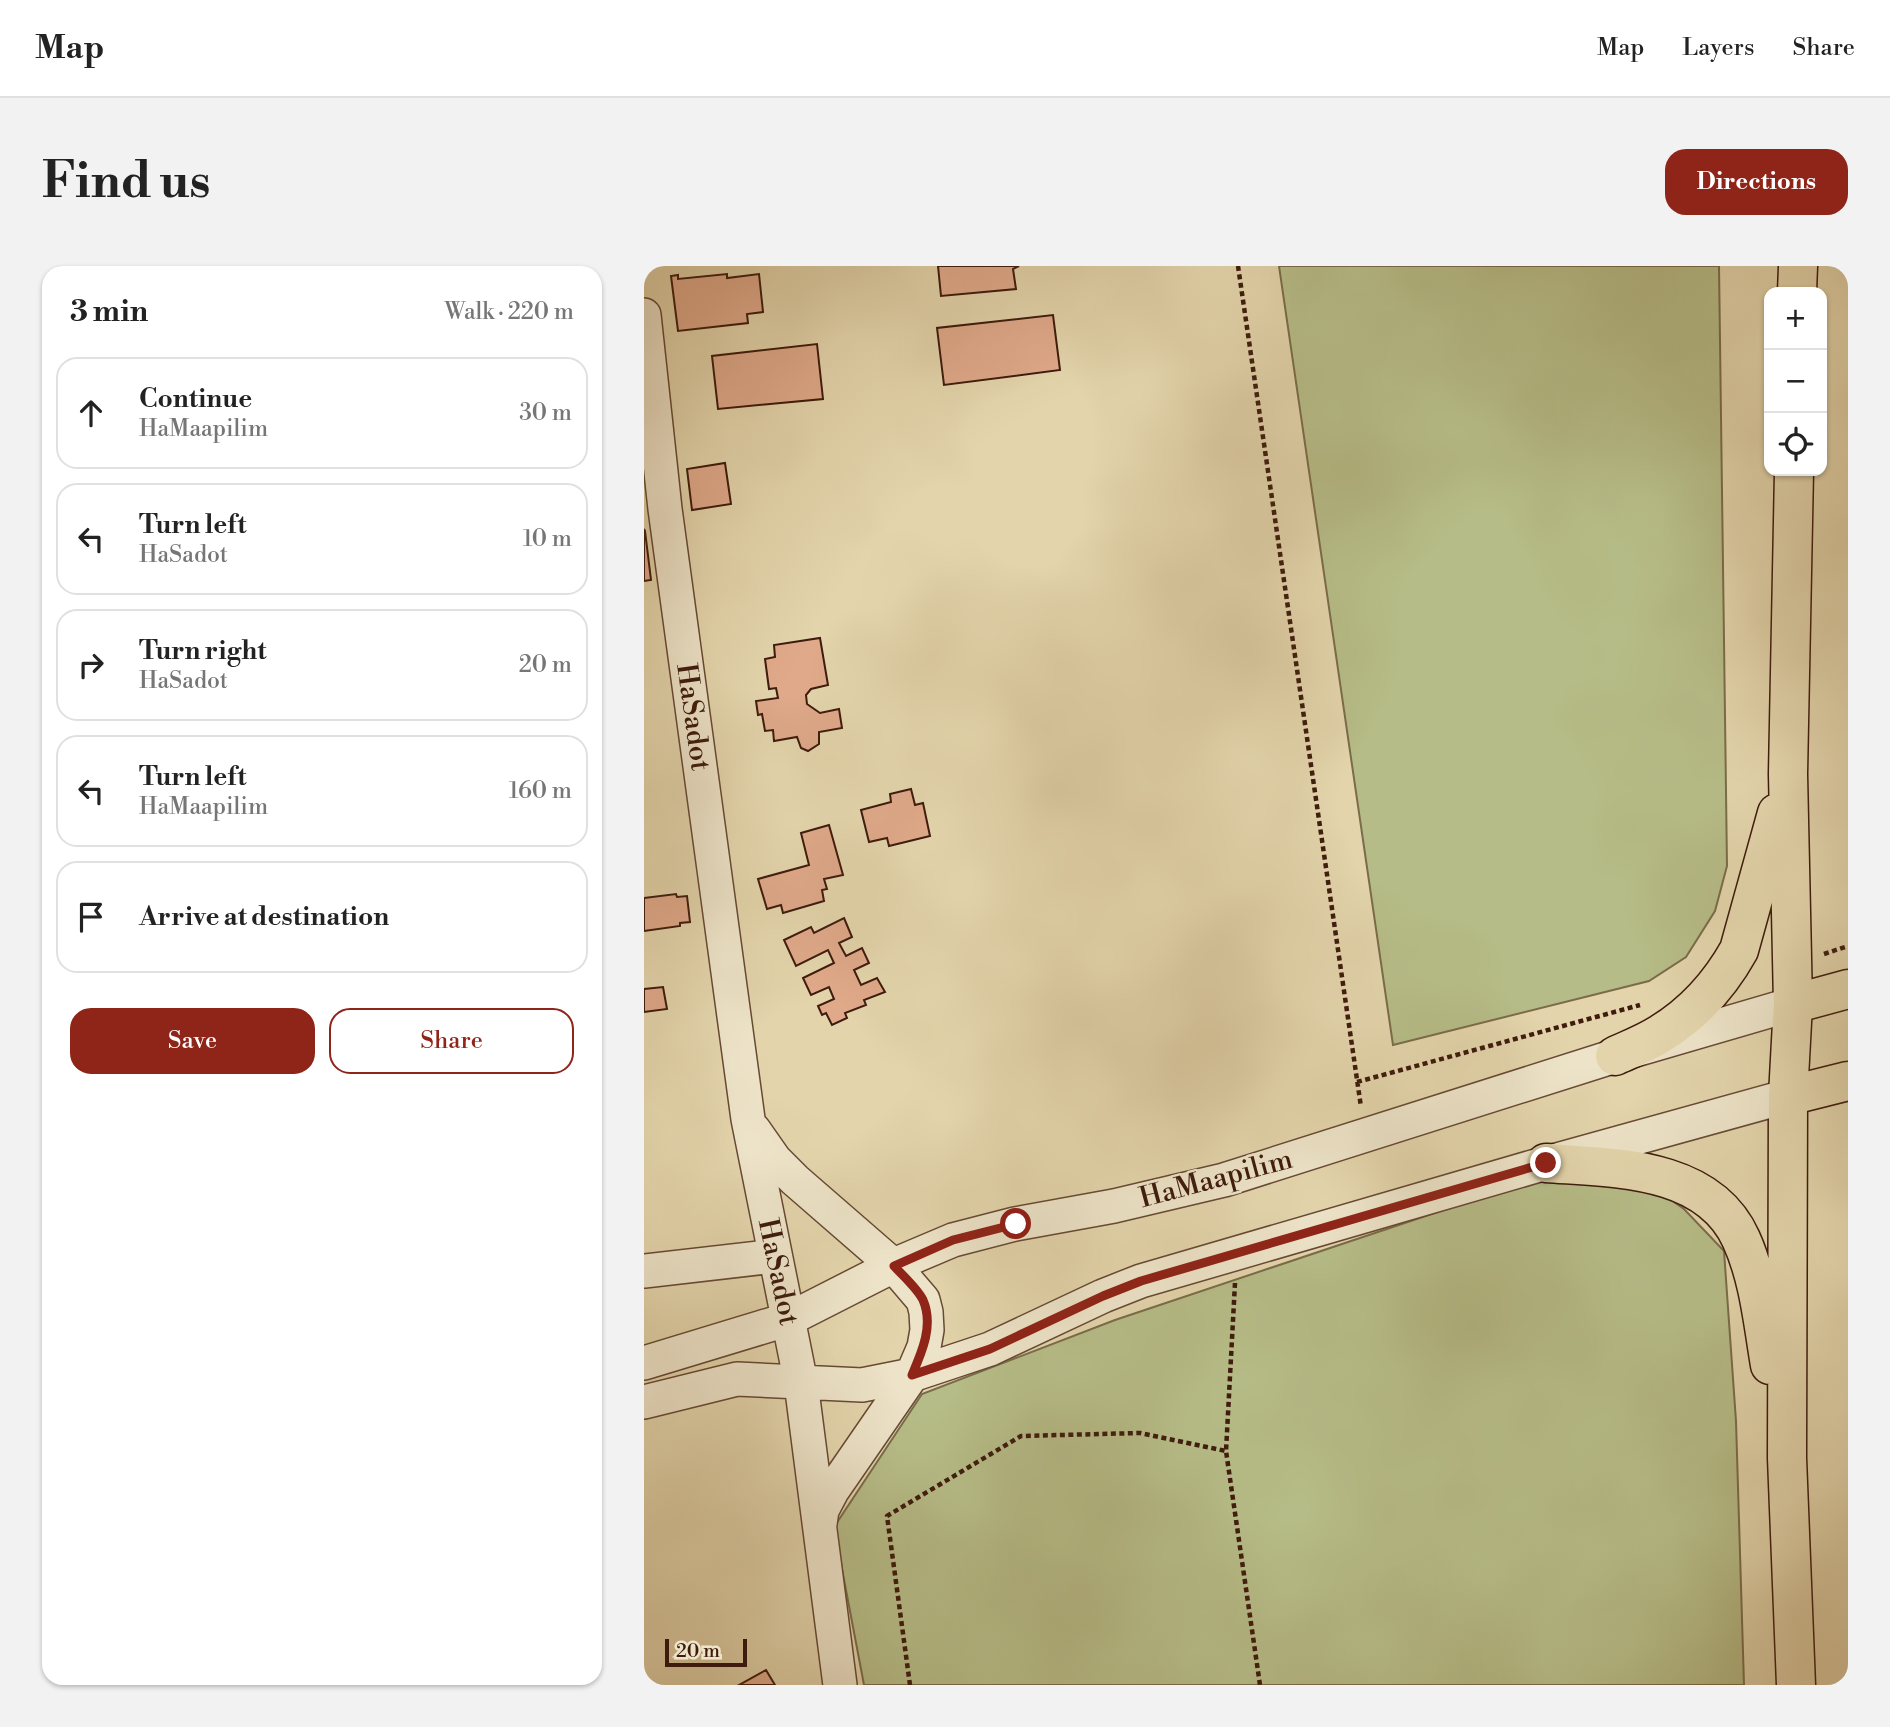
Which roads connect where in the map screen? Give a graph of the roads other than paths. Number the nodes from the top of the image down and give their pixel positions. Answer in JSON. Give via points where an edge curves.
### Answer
{"nodes":[{"id":1,"x":1798,"y":266,"type":"edge"},
{"id":2,"x":1797,"y":287,"type":"edge"},
{"id":3,"x":644,"y":315,"type":"edge"},
{"id":4,"x":1794,"y":476,"type":"edge"},
{"id":5,"x":654,"y":510,"type":"edge"},
{"id":6,"x":1788,"y":774,"type":"junction"},
{"id":7,"x":1819,"y":997,"type":"edge"},
{"id":8,"x":1615,"y":1056,"type":"junction"},
{"id":9,"x":1820,"y":1088,"type":"edge"},
{"id":10,"x":748,"y":1119,"type":"junction"},
{"id":11,"x":1546,"y":1163,"type":"junction"},
{"id":12,"x":775,"y":1256,"type":"junction"},
{"id":13,"x":894,"y":1266,"type":"junction"},
{"id":14,"x":644,"y":1271,"type":"edge"},
{"id":15,"x":789,"y":1319,"type":"junction"},
{"id":16,"x":644,"y":1363,"type":"edge"},
{"id":17,"x":912,"y":1375,"type":"junction"},
{"id":18,"x":801,"y":1383,"type":"junction"},
{"id":19,"x":644,"y":1402,"type":"edge"},
{"id":20,"x":1787,"y":1458,"type":"junction"},
{"id":21,"x":819,"y":1531,"type":"junction"},
{"id":22,"x":840,"y":1685,"type":"edge"},
{"id":23,"x":1796,"y":1685,"type":"edge"}],
"edges":[{"from":1,"to":2,"type":"highway"},
{"from":3,"to":5,"type":"street","name":"HaSadot"},
{"from":4,"to":6,"type":"highway"},
{"from":5,"to":10,"type":"street","name":"HaSadot"},
{"from":6,"to":7,"type":"highway"},
{"from":6,"to":8,"type":"highway","via":[[1739,950],[1728,970],[1688,1014],[1659,1035]]},
{"from":7,"to":8,"type":"street","name":"HaMaapilim"},
{"from":7,"to":9,"type":"highway"},
{"from":8,"to":13,"type":"street","name":"HaMaapilim","via":[[1212,1183],[975,1234]]},
{"from":9,"to":11,"type":"street"},
{"from":9,"to":20,"type":"highway"},
{"from":10,"to":12,"type":"street","name":"HaSadot"},
{"from":10,"to":13,"type":"street","name":"HaSadot","via":[[775,1160]]},
{"from":11,"to":17,"type":"street","via":[[1141,1281],[990,1349]]},
{"from":11,"to":20,"type":"highway","via":[[1664,1176],[1691,1188],[1729,1218],[1741,1239],[1757,1292]]},
{"from":12,"to":14,"type":"street"},
{"from":12,"to":15,"type":"street","name":"HaSadot"},
{"from":13,"to":15,"type":"street","name":"HaMaapilim"},
{"from":13,"to":17,"type":"street","name":"HaSadot","via":[[923,1300],[926,1312],[924,1347]]},
{"from":15,"to":16,"type":"street","name":"HaMaapilim"},
{"from":15,"to":18,"type":"street","name":"HaSadot"},
{"from":17,"to":18,"type":"street","via":[[862,1385]]},
{"from":17,"to":21,"type":"street","name":"HaSadot","via":[[832,1491],[822,1510]]},
{"from":18,"to":19,"type":"street","via":[[737,1379]]},
{"from":18,"to":21,"type":"street","name":"HaSadot"},
{"from":20,"to":23,"type":"highway"},
{"from":21,"to":22,"type":"street","name":"HaSadot"}]}
